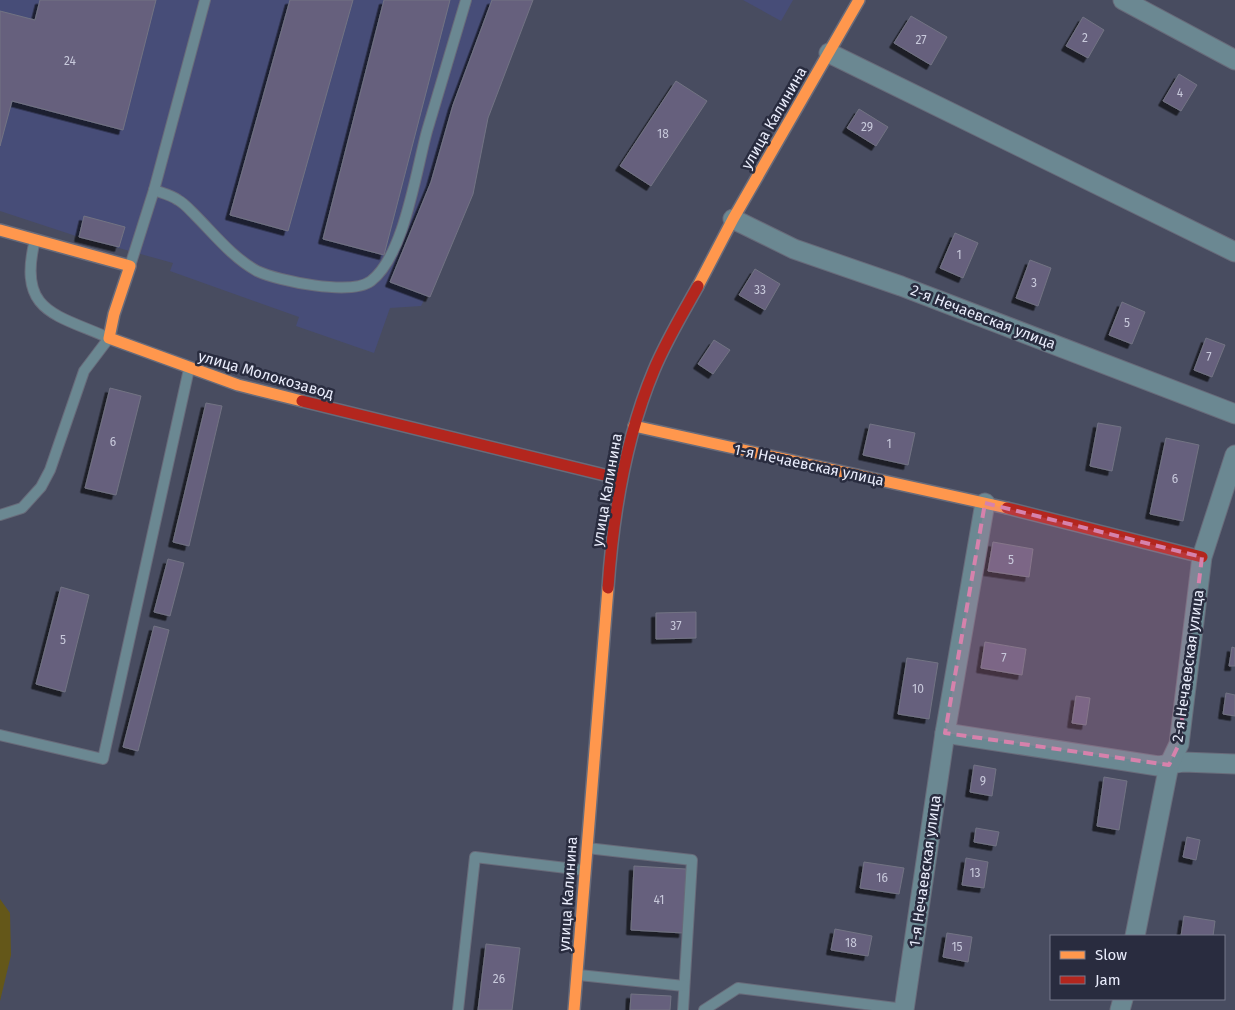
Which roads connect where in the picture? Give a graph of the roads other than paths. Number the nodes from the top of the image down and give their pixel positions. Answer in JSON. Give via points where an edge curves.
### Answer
{"nodes":[{"id":1,"x":206,"y":0,"type":"edge"},
{"id":2,"x":466,"y":0,"type":"edge"},
{"id":3,"x":859,"y":0,"type":"edge"},
{"id":4,"x":1123,"y":0,"type":"edge"},
{"id":5,"x":829,"y":53,"type":"junction"},
{"id":6,"x":1235,"y":60,"type":"edge"},
{"id":7,"x":154,"y":190,"type":"junction"},
{"id":8,"x":733,"y":219,"type":"junction"},
{"id":9,"x":0,"y":230,"type":"edge"},
{"id":10,"x":36,"y":239,"type":"junction"},
{"id":11,"x":1235,"y":252,"type":"edge"},
{"id":12,"x":130,"y":266,"type":"junction"},
{"id":13,"x":109,"y":338,"type":"junction"},
{"id":14,"x":189,"y":369,"type":"junction"},
{"id":15,"x":1235,"y":414,"type":"edge"},
{"id":16,"x":634,"y":426,"type":"junction"},
{"id":17,"x":1235,"y":455,"type":"edge"},
{"id":18,"x":622,"y":479,"type":"junction"},
{"id":19,"x":985,"y":504,"type":"junction"},
{"id":20,"x":0,"y":515,"type":"edge"},
{"id":21,"x":1202,"y":557,"type":"junction"},
{"id":22,"x":945,"y":732,"type":"junction"},
{"id":23,"x":0,"y":734,"type":"edge"},
{"id":24,"x":1235,"y":764,"type":"edge"},
{"id":25,"x":1169,"y":765,"type":"junction"},
{"id":26,"x":586,"y":848,"type":"junction"},
{"id":27,"x":584,"y":870,"type":"junction"},
{"id":28,"x":1135,"y":935,"type":"edge"},
{"id":29,"x":577,"y":975,"type":"junction"},
{"id":30,"x":684,"y":986,"type":"junction"},
{"id":31,"x":458,"y":1010,"type":"edge"},
{"id":32,"x":574,"y":1010,"type":"edge"},
{"id":33,"x":683,"y":1010,"type":"edge"},
{"id":34,"x":704,"y":1010,"type":"edge"},
{"id":35,"x":904,"y":1010,"type":"edge"}],
"edges":[{"from":1,"to":7,"type":"lane"},
{"from":2,"to":7,"type":"lane","via":[[404,219],[389,258],[369,282],[345,288],[276,278],[256,270],[237,257],[179,200]]},
{"from":3,"to":5,"type":"street","name":"улица Калинина"},
{"from":4,"to":6,"type":"street"},
{"from":5,"to":8,"type":"street","name":"улица Калинина"},
{"from":5,"to":11,"type":"street"},
{"from":7,"to":12,"type":"lane"},
{"from":8,"to":15,"type":"street","name":"2-я Нечаевская улица","via":[[794,249],[901,286]]},
{"from":8,"to":16,"type":"street","name":"улица Калинина","via":[[654,369]]},
{"from":9,"to":10,"type":"street"},
{"from":10,"to":12,"type":"street"},
{"from":10,"to":13,"type":"lane","via":[[30,274],[38,301],[47,311]]},
{"from":12,"to":13,"type":"street"},
{"from":13,"to":14,"type":"street","name":"улица Молокозавод"},
{"from":13,"to":20,"type":"lane","via":[[84,371],[50,470],[41,487],[22,508]]},
{"from":14,"to":18,"type":"street","name":"улица Молокозавод","via":[[289,399]]},
{"from":14,"to":23,"type":"lane","via":[[103,759]]},
{"from":16,"to":18,"type":"street","name":"улица Калинина"},
{"from":16,"to":19,"type":"street","name":"1-я Нечаевская улица"},
{"from":17,"to":21,"type":"street","name":"2-я Нечаевская улица"},
{"from":18,"to":26,"type":"street","name":"улица Калинина","via":[[609,570]]},
{"from":19,"to":21,"type":"street","name":"1-я Нечаевская улица"},
{"from":19,"to":22,"type":"street","name":"1-я Нечаевская улица"},
{"from":21,"to":25,"type":"street","name":"2-я Нечаевская улица","via":[[1179,744]]},
{"from":22,"to":25,"type":"street","via":[[1158,766]]},
{"from":22,"to":35,"type":"street","name":"1-я Нечаевская улица"},
{"from":24,"to":25,"type":"street","via":[[1183,762]]},
{"from":25,"to":28,"type":"street","name":"2-я Нечаевская улица"},
{"from":26,"to":27,"type":"street","name":"улица Калинина"},
{"from":26,"to":30,"type":"lane","via":[[692,860]]},
{"from":27,"to":29,"type":"street","name":"улица Калинина"},
{"from":27,"to":31,"type":"lane","via":[[475,857]]},
{"from":29,"to":30,"type":"lane"},
{"from":29,"to":32,"type":"street","name":"улица Калинина"},
{"from":30,"to":33,"type":"lane"},
{"from":34,"to":35,"type":"lane","via":[[738,988]]}]}
